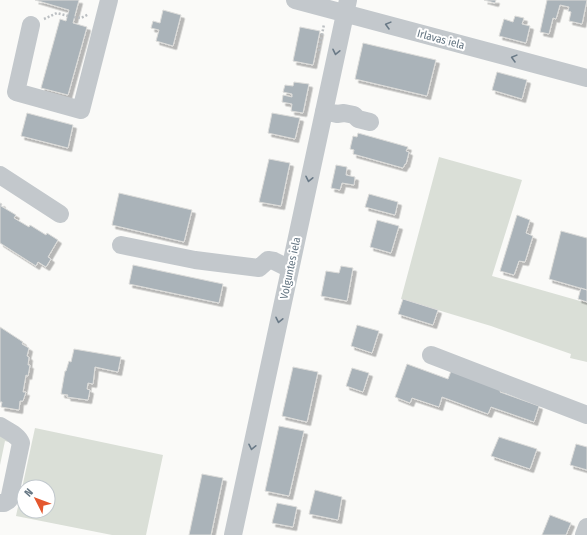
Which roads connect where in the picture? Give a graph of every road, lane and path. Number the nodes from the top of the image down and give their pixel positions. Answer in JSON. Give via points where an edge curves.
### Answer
{"nodes":[{"id":1,"x":108,"y":0,"type":"edge"},
{"id":2,"x":294,"y":0,"type":"edge"},
{"id":3,"x":346,"y":7,"type":"edge"},
{"id":4,"x":68,"y":16,"type":"dead end"},
{"id":5,"x":31,"y":25,"type":"joint"},
{"id":6,"x":587,"y":78,"type":"edge"},
{"id":7,"x":324,"y":111,"type":"junction"},
{"id":8,"x":370,"y":122,"type":"dead end"},
{"id":9,"x":0,"y":175,"type":"edge"},
{"id":10,"x":60,"y":214,"type":"dead end"},
{"id":11,"x":121,"y":245,"type":"dead end"},
{"id":12,"x":290,"y":269,"type":"junction"},
{"id":13,"x":431,"y":355,"type":"dead end"},
{"id":14,"x":587,"y":415,"type":"edge"},
{"id":15,"x":0,"y":426,"type":"edge"},
{"id":16,"x":0,"y":503,"type":"edge"},
{"id":17,"x":587,"y":527,"type":"edge"},
{"id":18,"x":233,"y":535,"type":"edge"},
{"id":19,"x":584,"y":535,"type":"edge"}],
"edges":[{"from":1,"to":5,"type":"street","via":[[81,110],[16,92]]},
{"from":2,"to":3,"type":"street","name":"Irlavas iela"},
{"from":6,"to":3,"type":"street","name":"Irlavas iela","one_way":true},
{"from":3,"to":7,"type":"street","name":"Volguntes iela","one_way":true},
{"from":4,"to":5,"type":"path","via":[[57,13]]},
{"from":7,"to":8,"type":"street","via":[[354,115],[358,119]]},
{"from":7,"to":12,"type":"street","name":"Volguntes iela","one_way":true},
{"from":9,"to":10,"type":"street"},
{"from":11,"to":12,"type":"street","via":[[195,260],[259,268],[268,260]]},
{"from":12,"to":18,"type":"street","name":"Volguntes iela","one_way":true},
{"from":13,"to":14,"type":"street"},
{"from":15,"to":16,"type":"street","via":[[16,436],[21,443],[9,500]]},
{"from":17,"to":19,"type":"street"}]}
